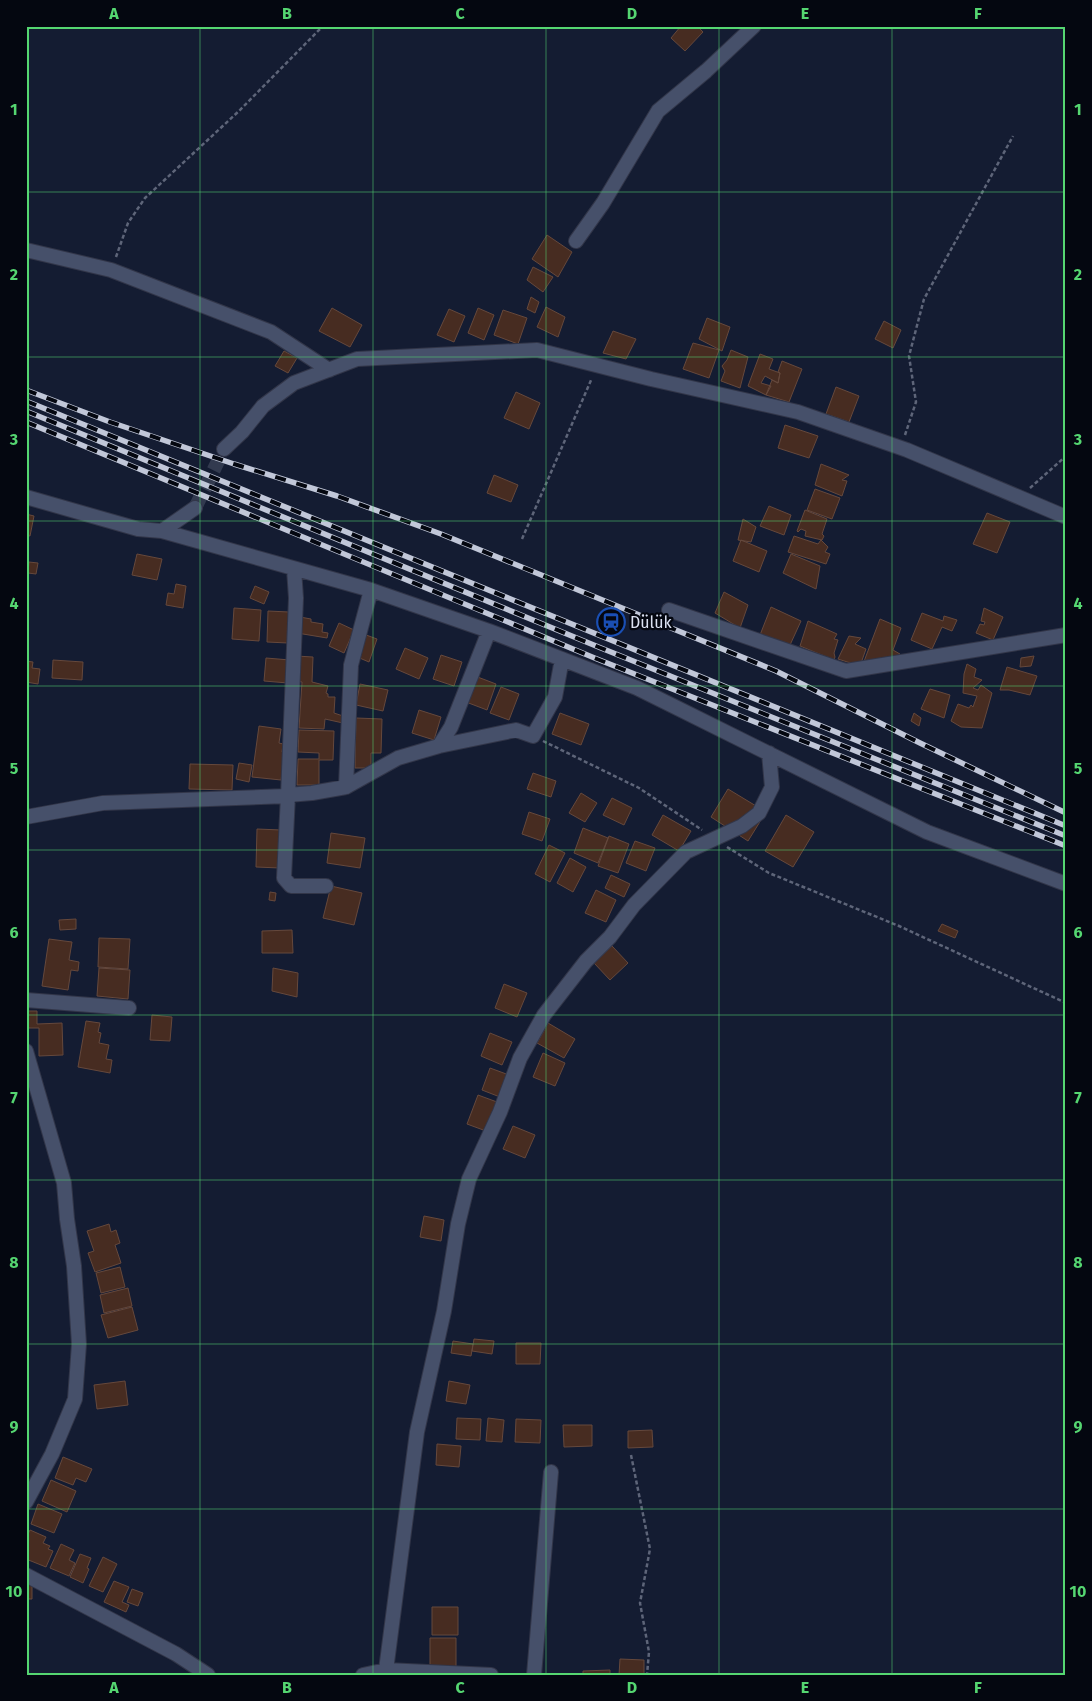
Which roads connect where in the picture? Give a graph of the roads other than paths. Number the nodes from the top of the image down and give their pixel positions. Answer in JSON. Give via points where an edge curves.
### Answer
{"nodes":[{"id":1,"x":754,"y":26,"type":"edge"},
{"id":2,"x":576,"y":241,"type":"dead end"},
{"id":3,"x":26,"y":250,"type":"edge"},
{"id":4,"x":328,"y":370,"type":"junction"},
{"id":5,"x":224,"y":449,"type":"tunnel mouth"},
{"id":6,"x":26,"y":497,"type":"edge"},
{"id":7,"x":195,"y":508,"type":"tunnel mouth"},
{"id":8,"x":1066,"y":517,"type":"edge"},
{"id":9,"x":162,"y":531,"type":"junction"},
{"id":10,"x":294,"y":569,"type":"junction"},
{"id":11,"x":370,"y":590,"type":"junction"},
{"id":12,"x":669,"y":610,"type":"dead end"},
{"id":13,"x":489,"y":631,"type":"junction"},
{"id":14,"x":1066,"y":635,"type":"edge"},
{"id":15,"x":562,"y":659,"type":"junction"},
{"id":16,"x":439,"y":746,"type":"junction"},
{"id":17,"x":769,"y":753,"type":"junction"},
{"id":18,"x":346,"y":787,"type":"junction"},
{"id":19,"x":288,"y":796,"type":"junction"},
{"id":20,"x":26,"y":817,"type":"edge"},
{"id":21,"x":1066,"y":884,"type":"edge"},
{"id":22,"x":326,"y":886,"type":"dead end"},
{"id":23,"x":26,"y":1000,"type":"edge"},
{"id":24,"x":129,"y":1008,"type":"dead end"},
{"id":25,"x":26,"y":1051,"type":"edge"},
{"id":26,"x":551,"y":1472,"type":"dead end"},
{"id":27,"x":26,"y":1502,"type":"edge"},
{"id":28,"x":26,"y":1574,"type":"edge"},
{"id":29,"x":386,"y":1670,"type":"junction"},
{"id":30,"x":208,"y":1675,"type":"edge"},
{"id":31,"x":363,"y":1675,"type":"edge"},
{"id":32,"x":491,"y":1675,"type":"edge"},
{"id":33,"x":534,"y":1675,"type":"edge"}],
"edges":[{"from":1,"to":2,"type":"street","via":[[658,111],[603,203]]},
{"from":3,"to":4,"type":"street","via":[[111,270],[271,332]]},
{"from":4,"to":5,"type":"street","via":[[294,383],[263,406]]},
{"from":4,"to":8,"type":"street","via":[[357,359],[537,350],[798,412],[901,448]]},
{"from":6,"to":9,"type":"street","via":[[138,529]]},
{"from":7,"to":9,"type":"street"},
{"from":9,"to":10,"type":"street"},
{"from":10,"to":11,"type":"street"},
{"from":10,"to":19,"type":"street","via":[[296,598]]},
{"from":11,"to":13,"type":"street"},
{"from":11,"to":18,"type":"street","via":[[350,665]]},
{"from":12,"to":14,"type":"street","via":[[846,671]]},
{"from":13,"to":15,"type":"street"},
{"from":13,"to":16,"type":"street","via":[[451,727]]},
{"from":15,"to":16,"type":"street","via":[[555,697],[533,736],[516,730]]},
{"from":15,"to":17,"type":"street","via":[[637,688]]},
{"from":16,"to":18,"type":"street","via":[[398,758]]},
{"from":17,"to":21,"type":"street","via":[[927,832]]},
{"from":17,"to":29,"type":"street","via":[[772,787],[759,813],[742,826],[686,852],[634,905],[544,1015],[520,1058],[500,1112],[469,1179],[417,1432]]},
{"from":18,"to":19,"type":"street"},
{"from":19,"to":20,"type":"street","via":[[103,803]]},
{"from":19,"to":22,"type":"street","via":[[284,878],[291,886]]},
{"from":23,"to":24,"type":"street"},
{"from":25,"to":27,"type":"street","via":[[64,1183],[79,1344],[75,1399],[52,1454]]},
{"from":26,"to":33,"type":"street"},
{"from":28,"to":30,"type":"street","via":[[176,1654]]},
{"from":29,"to":31,"type":"street"},
{"from":29,"to":32,"type":"street"}]}
